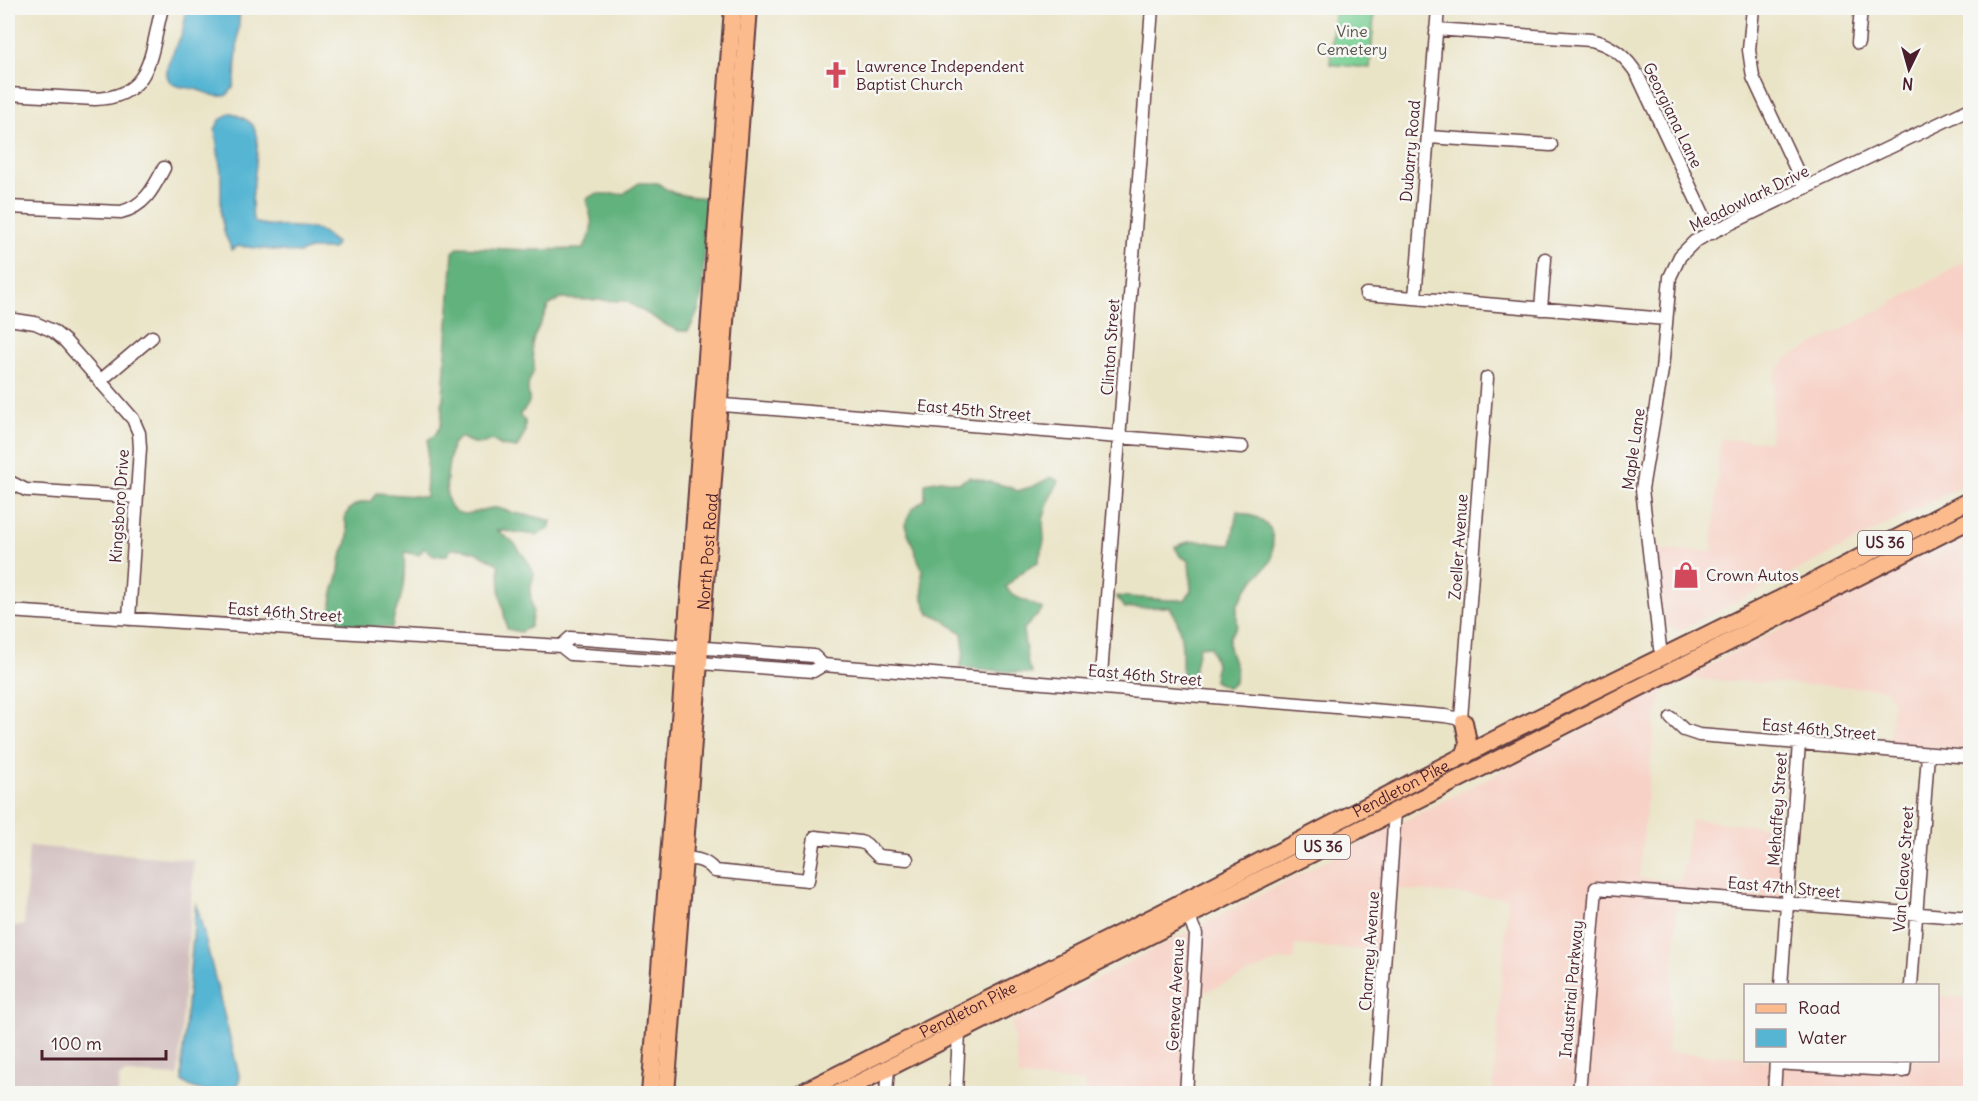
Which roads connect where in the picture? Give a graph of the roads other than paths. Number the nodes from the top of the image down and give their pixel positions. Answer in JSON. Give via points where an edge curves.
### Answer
{"nodes":[{"id":1,"x":162,"y":8,"type":"edge"},
{"id":2,"x":733,"y":8,"type":"edge"},
{"id":3,"x":749,"y":8,"type":"edge"},
{"id":4,"x":1152,"y":8,"type":"edge"},
{"id":5,"x":1438,"y":8,"type":"edge"},
{"id":6,"x":1753,"y":8,"type":"edge"},
{"id":7,"x":1861,"y":8,"type":"edge"},
{"id":8,"x":1436,"y":29,"type":"junction"},
{"id":9,"x":1858,"y":43,"type":"dead end"},
{"id":10,"x":8,"y":94,"type":"edge"},
{"id":11,"x":1971,"y":109,"type":"edge"},
{"id":12,"x":1428,"y":137,"type":"junction"},
{"id":13,"x":1551,"y":146,"type":"dead end"},
{"id":14,"x":164,"y":168,"type":"dead end"},
{"id":15,"x":1805,"y":188,"type":"junction"},
{"id":16,"x":8,"y":207,"type":"edge"},
{"id":17,"x":1712,"y":232,"type":"junction"},
{"id":18,"x":1545,"y":259,"type":"dead end"},
{"id":19,"x":1366,"y":294,"type":"dead end"},
{"id":20,"x":1415,"y":298,"type":"junction"},
{"id":21,"x":1540,"y":309,"type":"junction"},
{"id":22,"x":8,"y":319,"type":"edge"},
{"id":23,"x":1666,"y":319,"type":"junction"},
{"id":24,"x":152,"y":337,"type":"dead end"},
{"id":25,"x":1487,"y":378,"type":"dead end"},
{"id":26,"x":100,"y":381,"type":"junction"},
{"id":27,"x":711,"y":404,"type":"junction"},
{"id":28,"x":1120,"y":438,"type":"junction"},
{"id":29,"x":1242,"y":447,"type":"dead end"},
{"id":30,"x":8,"y":481,"type":"edge"},
{"id":31,"x":137,"y":497,"type":"junction"},
{"id":32,"x":1971,"y":500,"type":"edge"},
{"id":33,"x":1971,"y":519,"type":"edge"},
{"id":34,"x":8,"y":611,"type":"edge"},
{"id":35,"x":129,"y":619,"type":"junction"},
{"id":36,"x":693,"y":654,"type":"junction"},
{"id":37,"x":1664,"y":655,"type":"junction"},
{"id":38,"x":1100,"y":688,"type":"junction"},
{"id":39,"x":1671,"y":718,"type":"dead end"},
{"id":40,"x":1462,"y":721,"type":"junction"},
{"id":41,"x":1492,"y":741,"type":"junction"},
{"id":42,"x":1798,"y":744,"type":"junction"},
{"id":43,"x":1928,"y":754,"type":"junction"},
{"id":44,"x":1465,"y":756,"type":"junction"},
{"id":45,"x":1971,"y":758,"type":"edge"},
{"id":46,"x":1395,"y":811,"type":"junction"},
{"id":47,"x":677,"y":859,"type":"junction"},
{"id":48,"x":907,"y":859,"type":"dead end"},
{"id":49,"x":1596,"y":888,"type":"joint"},
{"id":50,"x":1787,"y":903,"type":"junction"},
{"id":51,"x":1185,"y":909,"type":"junction"},
{"id":52,"x":1917,"y":914,"type":"junction"},
{"id":53,"x":1971,"y":918,"type":"edge"},
{"id":54,"x":1781,"y":984,"type":"edge"},
{"id":55,"x":1911,"y":984,"type":"edge"},
{"id":56,"x":959,"y":1033,"type":"junction"},
{"id":57,"x":1776,"y":1062,"type":"edge"},
{"id":58,"x":1904,"y":1066,"type":"edge"},
{"id":59,"x":888,"y":1068,"type":"junction"},
{"id":60,"x":650,"y":1094,"type":"edge"},
{"id":61,"x":666,"y":1094,"type":"edge"},
{"id":62,"x":799,"y":1094,"type":"edge"},
{"id":63,"x":837,"y":1094,"type":"edge"},
{"id":64,"x":886,"y":1094,"type":"edge"},
{"id":65,"x":956,"y":1094,"type":"edge"},
{"id":66,"x":1186,"y":1094,"type":"edge"},
{"id":67,"x":1375,"y":1094,"type":"edge"},
{"id":68,"x":1579,"y":1094,"type":"edge"},
{"id":69,"x":1774,"y":1094,"type":"edge"}],
"edges":[{"from":1,"to":10,"type":"street","via":[[146,68],[134,88],[119,96],[95,99]]},
{"from":2,"to":27,"type":"main road","name":"North Post Road"},
{"from":3,"to":27,"type":"main road","name":"North Post Road"},
{"from":4,"to":28,"type":"street","name":"Clinton Street"},
{"from":5,"to":8,"type":"street","name":"Dubarry Road"},
{"from":6,"to":15,"type":"street","via":[[1749,50],[1753,77]]},
{"from":7,"to":9,"type":"street"},
{"from":8,"to":12,"type":"street","name":"Dubarry Road"},
{"from":8,"to":17,"type":"street","name":"Georgiana Lane","via":[[1591,40],[1622,55],[1638,76]]},
{"from":11,"to":15,"type":"street","name":"Meadowlark Drive"},
{"from":12,"to":13,"type":"street"},
{"from":12,"to":20,"type":"street","name":"Dubarry Road"},
{"from":14,"to":16,"type":"street","via":[[147,197],[128,210],[113,213]]},
{"from":15,"to":17,"type":"street","name":"Meadowlark Drive"},
{"from":17,"to":23,"type":"street","name":"Meadowlark Drive","via":[[1694,242],[1676,262],[1669,280]]},
{"from":18,"to":21,"type":"street"},
{"from":19,"to":20,"type":"street"},
{"from":20,"to":21,"type":"street"},
{"from":21,"to":23,"type":"street"},
{"from":22,"to":26,"type":"street","name":"Kingsboro Drive","via":[[35,323],[53,332]]},
{"from":23,"to":37,"type":"street","name":"Maple Lane","via":[[1662,370],[1642,492],[1660,648]]},
{"from":24,"to":26,"type":"street"},
{"from":25,"to":40,"type":"street","name":"Zoeller Avenue"},
{"from":26,"to":31,"type":"street","name":"Kingsboro Drive","via":[[138,429]]},
{"from":27,"to":28,"type":"street","name":"East 45th Street"},
{"from":27,"to":36,"type":"main road","name":"North Post Road"},
{"from":28,"to":29,"type":"street","name":"East 45th Street"},
{"from":28,"to":38,"type":"street","name":"Clinton Street"},
{"from":30,"to":31,"type":"street","via":[[26,490]]},
{"from":31,"to":35,"type":"street","name":"Kingsboro Drive"},
{"from":32,"to":37,"type":"main road","name":"Pendleton Pike","number":"US 36"},
{"from":33,"to":46,"type":"main road","name":"Pendleton Pike","number":"US 36"},
{"from":34,"to":35,"type":"street","name":"East 46th Street"},
{"from":35,"to":36,"type":"street","name":"East 46th Street","via":[[561,646],[570,638]]},
{"from":36,"to":38,"type":"street","name":"East 46th Street","via":[[813,671],[823,665]]},
{"from":36,"to":47,"type":"main road","name":"North Post Road"},
{"from":37,"to":41,"type":"main road","name":"Pendleton Pike","number":"US 36"},
{"from":38,"to":40,"type":"street","name":"East 46th Street","via":[[1445,716]]},
{"from":39,"to":42,"type":"street","name":"East 46th Street","via":[[1684,730],[1699,735]]},
{"from":40,"to":41,"type":"main road"},
{"from":40,"to":44,"type":"main road","via":[[1468,742]]},
{"from":41,"to":44,"type":"main road","name":"Pendleton Pike","number":"US 36"},
{"from":42,"to":43,"type":"street","name":"East 46th Street"},
{"from":42,"to":50,"type":"street","name":"Mehaffey Street"},
{"from":43,"to":45,"type":"street","name":"East 46th Street"},
{"from":43,"to":52,"type":"street","name":"Van Cleave Street"},
{"from":44,"to":51,"type":"main road","name":"Pendleton Pike","number":"US 36"},
{"from":46,"to":51,"type":"main road","name":"Pendleton Pike","number":"US 36"},
{"from":46,"to":67,"type":"street","name":"Charney Avenue"},
{"from":47,"to":48,"type":"street","via":[[700,860],[716,871],[808,879],[815,837],[860,842],[878,856]]},
{"from":47,"to":60,"type":"main road","name":"North Post Road"},
{"from":47,"to":61,"type":"main road","name":"North Post Road"},
{"from":49,"to":50,"type":"street","name":"East 47th Street"},
{"from":49,"to":68,"type":"street","name":"Industrial Parkway"},
{"from":50,"to":52,"type":"street","name":"East 47th Street"},
{"from":50,"to":54,"type":"street","name":"Mehaffey Street"},
{"from":51,"to":56,"type":"main road","name":"Pendleton Pike","number":"US 36"},
{"from":51,"to":62,"type":"main road","name":"Pendleton Pike","number":"US 36"},
{"from":51,"to":66,"type":"street","name":"Geneva Avenue","via":[[1196,934]]},
{"from":52,"to":53,"type":"street","name":"East 47th Street"},
{"from":52,"to":55,"type":"street","name":"Van Cleave Street"},
{"from":56,"to":59,"type":"main road","name":"Pendleton Pike","number":"US 36"},
{"from":56,"to":65,"type":"street"},
{"from":57,"to":58,"type":"street"},
{"from":57,"to":69,"type":"street"},
{"from":59,"to":63,"type":"main road","name":"Pendleton Pike","number":"US 36"},
{"from":59,"to":64,"type":"street"}]}
